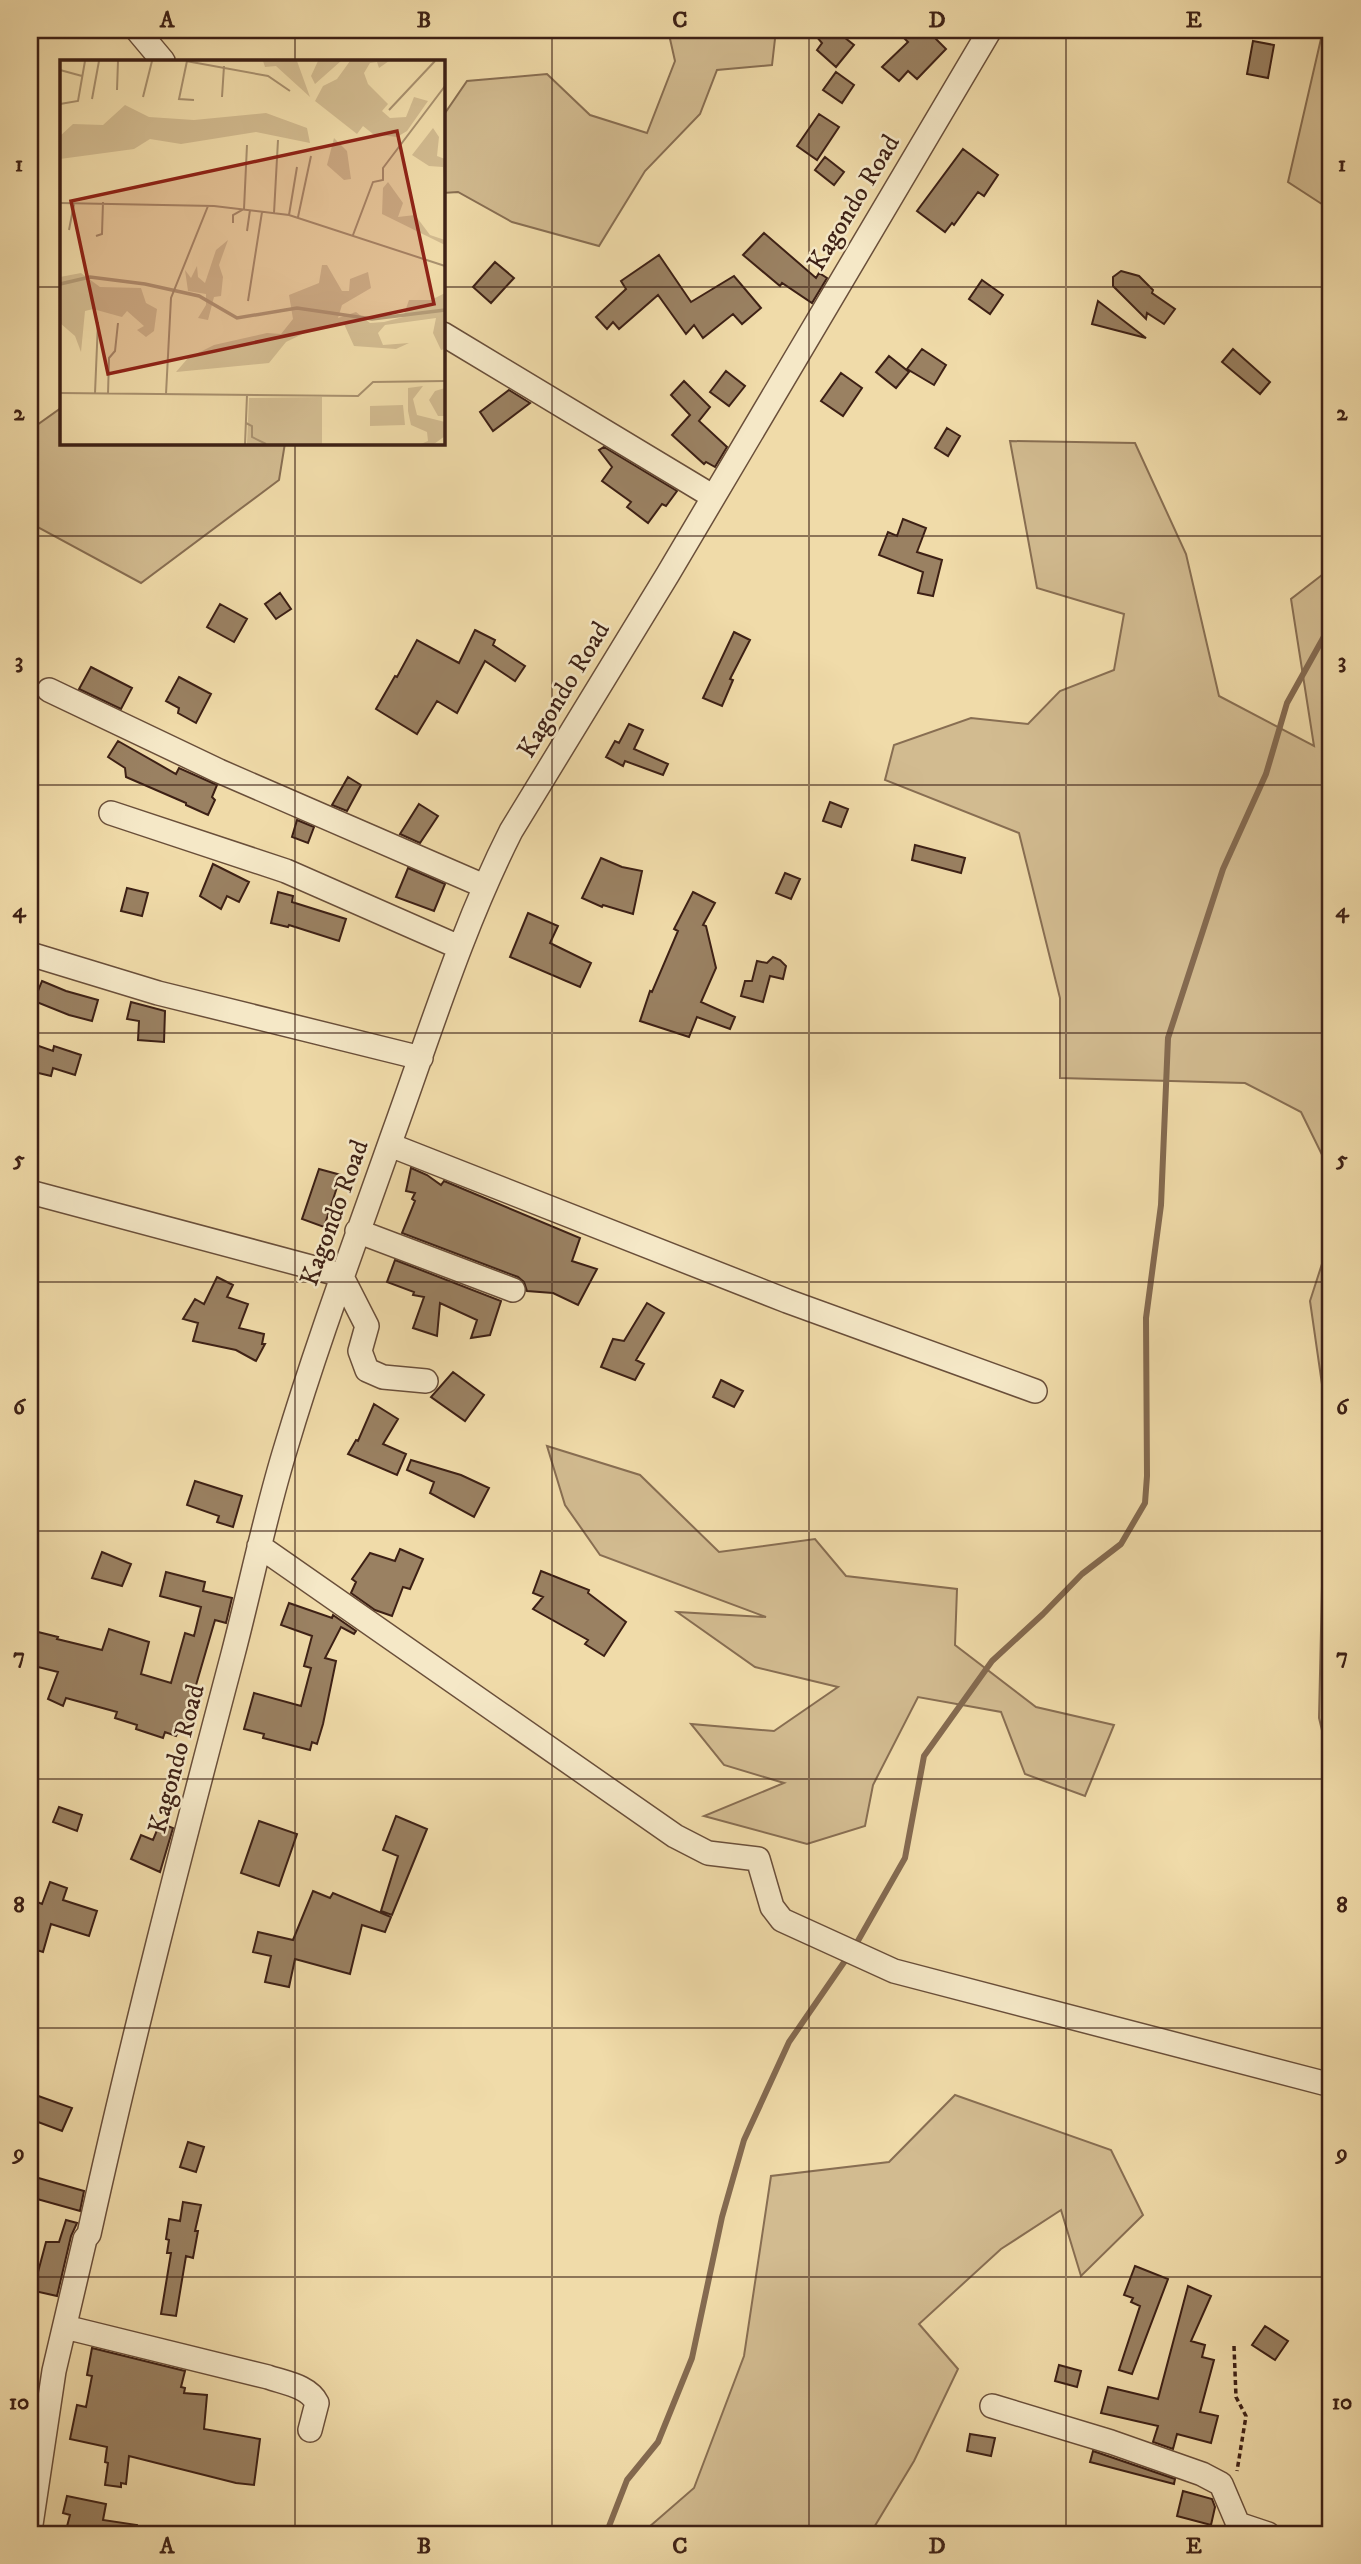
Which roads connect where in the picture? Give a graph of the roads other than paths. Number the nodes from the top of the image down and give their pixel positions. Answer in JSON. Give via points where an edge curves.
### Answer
{"nodes":[{"id":1,"x":137,"y":30,"type":"edge"},
{"id":2,"x":990,"y":30,"type":"edge"},
{"id":3,"x":162,"y":60,"type":"edge"},
{"id":4,"x":444,"y":335,"type":"edge"},
{"id":5,"x":712,"y":496,"type":"junction"},
{"id":6,"x":49,"y":690,"type":"dead end"},
{"id":7,"x":111,"y":813,"type":"dead end"},
{"id":8,"x":484,"y":886,"type":"junction"},
{"id":9,"x":459,"y":947,"type":"junction"},
{"id":10,"x":30,"y":954,"type":"edge"},
{"id":11,"x":421,"y":1058,"type":"junction"},
{"id":12,"x":390,"y":1145,"type":"junction"},
{"id":13,"x":30,"y":1192,"type":"edge"},
{"id":14,"x":357,"y":1231,"type":"junction"},
{"id":15,"x":341,"y":1275,"type":"junction"},
{"id":16,"x":513,"y":1290,"type":"dead end"},
{"id":17,"x":426,"y":1381,"type":"dead end"},
{"id":18,"x":1035,"y":1391,"type":"dead end"},
{"id":19,"x":259,"y":1546,"type":"junction"},
{"id":20,"x":1331,"y":2085,"type":"edge"},
{"id":21,"x":65,"y":2327,"type":"junction"},
{"id":22,"x":992,"y":2406,"type":"dead end"},
{"id":23,"x":310,"y":2430,"type":"dead end"},
{"id":24,"x":30,"y":2531,"type":"edge"},
{"id":25,"x":1268,"y":2534,"type":"edge"}],
"edges":[{"from":1,"to":3,"type":"street"},
{"from":2,"to":5,"type":"street","name":"Kagondo Road"},
{"from":4,"to":5,"type":"street"},
{"from":5,"to":8,"type":"street","name":"Kagondo Road","via":[[511,831]]},
{"from":6,"to":8,"type":"street","via":[[219,771]]},
{"from":7,"to":9,"type":"street","via":[[286,871]]},
{"from":8,"to":9,"type":"street","name":"Kagondo Road"},
{"from":9,"to":11,"type":"street","name":"Kagondo Road"},
{"from":10,"to":11,"type":"street","via":[[158,993]]},
{"from":11,"to":12,"type":"street","name":"Kagondo Road"},
{"from":12,"to":14,"type":"street","name":"Kagondo Road"},
{"from":12,"to":18,"type":"street","via":[[787,1301]]},
{"from":13,"to":15,"type":"street"},
{"from":14,"to":15,"type":"street","name":"Kagondo Road"},
{"from":14,"to":16,"type":"street"},
{"from":15,"to":17,"type":"street","via":[[367,1326],[360,1351],[367,1370],[383,1377]]},
{"from":15,"to":19,"type":"street","name":"Kagondo Road"},
{"from":19,"to":20,"type":"street","via":[[674,1836],[708,1853],[758,1858],[772,1907],[782,1920],[894,1971]]},
{"from":19,"to":21,"type":"street","name":"Kagondo Road","via":[[127,2060]]},
{"from":21,"to":23,"type":"street","via":[[298,2387],[313,2395],[317,2403]]},
{"from":21,"to":24,"type":"street","name":"Kagondo Road"},
{"from":22,"to":25,"type":"street","via":[[1202,2474],[1221,2484],[1238,2524]]}]}
